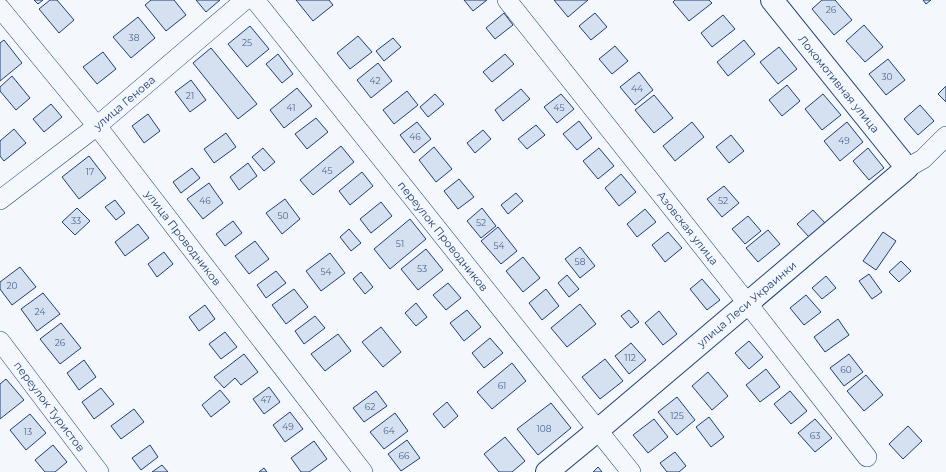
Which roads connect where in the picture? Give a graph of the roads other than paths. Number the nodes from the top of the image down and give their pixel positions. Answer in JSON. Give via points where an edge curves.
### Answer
{"nodes":[{"id":1,"x":245,"y":0,"type":"edge"},
{"id":2,"x":255,"y":0,"type":"edge"},
{"id":3,"x":507,"y":0,"type":"edge"},
{"id":4,"x":776,"y":2,"type":"edge"},
{"id":5,"x":0,"y":8,"type":"edge"},
{"id":6,"x":97,"y":126,"type":"junction"},
{"id":7,"x":946,"y":136,"type":"edge"},
{"id":8,"x":907,"y":168,"type":"junction"},
{"id":9,"x":0,"y":200,"type":"edge"},
{"id":10,"x":748,"y":304,"type":"junction"},
{"id":11,"x":0,"y":341,"type":"edge"},
{"id":12,"x":598,"y":430,"type":"junction"},
{"id":13,"x":867,"y":457,"type":"dead end"},
{"id":14,"x":99,"y":472,"type":"edge"},
{"id":15,"x":363,"y":472,"type":"edge"},
{"id":16,"x":547,"y":472,"type":"edge"},
{"id":17,"x":631,"y":472,"type":"edge"}],
"edges":[{"from":1,"to":6,"type":"street","name":"улица Генова"},
{"from":2,"to":12,"type":"street","name":"переулок Проводников"},
{"from":3,"to":10,"type":"street","name":"Азовская улица"},
{"from":4,"to":8,"type":"main road","name":"Локомотивная улица"},
{"from":5,"to":6,"type":"street","name":"улица Проводников"},
{"from":6,"to":9,"type":"street","name":"улица Генова"},
{"from":6,"to":15,"type":"street","name":"улица Проводников"},
{"from":7,"to":8,"type":"street","name":"улица Леси Украинки","via":[[923,159]]},
{"from":8,"to":10,"type":"main road","name":"улица Леси Украинки"},
{"from":10,"to":12,"type":"main road","name":"улица Леси Украинки"},
{"from":10,"to":13,"type":"street","name":"Азовская улица"},
{"from":11,"to":14,"type":"street","name":"переулок Туристов"},
{"from":12,"to":16,"type":"main road","name":"улица Леси Украинки"},
{"from":12,"to":17,"type":"street","name":"переулок Проводников"}]}
